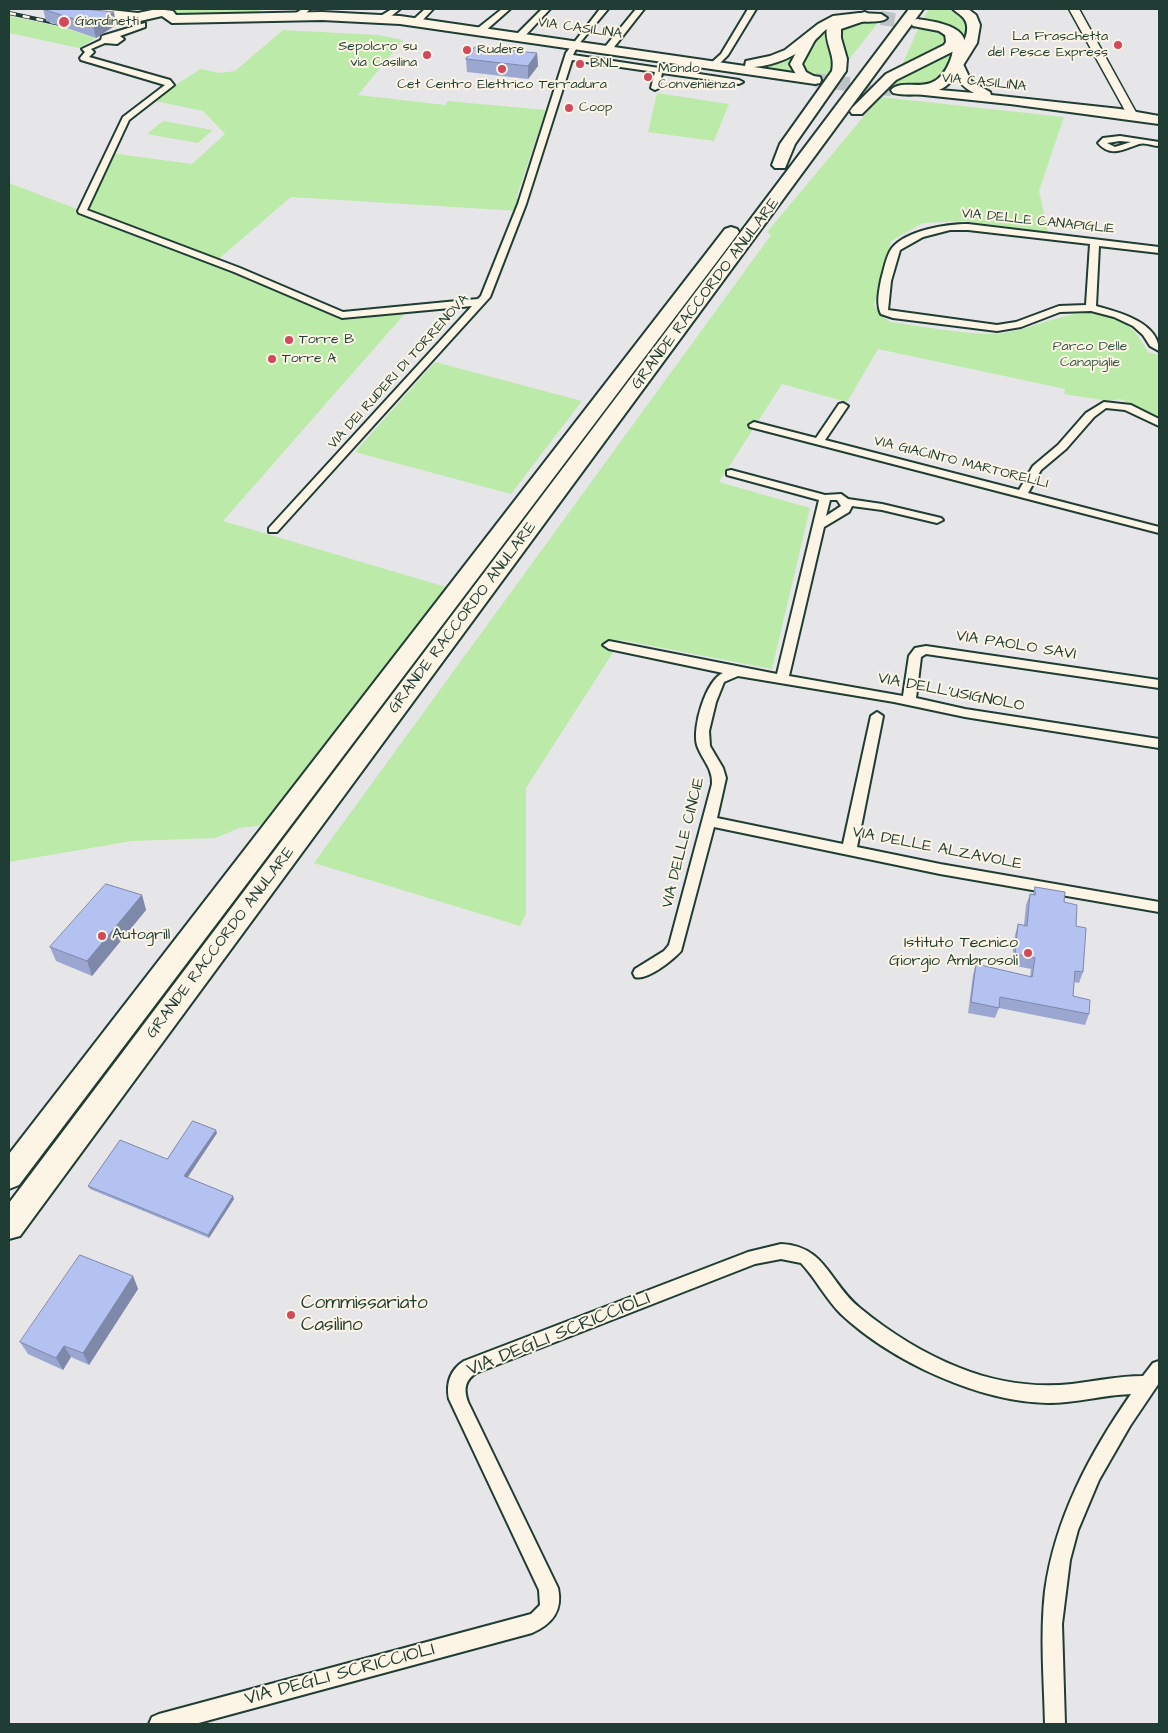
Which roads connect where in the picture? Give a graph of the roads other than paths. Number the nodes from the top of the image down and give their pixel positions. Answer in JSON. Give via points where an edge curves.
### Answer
{"nodes":[{"id":1,"x":73,"y":9,"type":"edge"},
{"id":2,"x":396,"y":9,"type":"edge"},
{"id":3,"x":429,"y":9,"type":"edge"},
{"id":4,"x":506,"y":9,"type":"edge"},
{"id":5,"x":546,"y":9,"type":"edge"},
{"id":6,"x":604,"y":9,"type":"edge"},
{"id":7,"x":640,"y":9,"type":"edge"},
{"id":8,"x":752,"y":9,"type":"edge"},
{"id":9,"x":960,"y":9,"type":"edge"},
{"id":10,"x":1074,"y":9,"type":"edge"},
{"id":11,"x":93,"y":10,"type":"edge"},
{"id":12,"x":160,"y":10,"type":"edge"},
{"id":13,"x":302,"y":13,"type":"edge"},
{"id":14,"x":875,"y":14,"type":"edge"},
{"id":15,"x":917,"y":16,"type":"edge"},
{"id":16,"x":382,"y":19,"type":"junction"},
{"id":17,"x":141,"y":21,"type":"junction"},
{"id":18,"x":416,"y":22,"type":"junction"},
{"id":19,"x":163,"y":23,"type":"junction"},
{"id":20,"x":481,"y":30,"type":"junction"},
{"id":21,"x":952,"y":33,"type":"junction"},
{"id":22,"x":520,"y":36,"type":"junction"},
{"id":23,"x":810,"y":38,"type":"junction"},
{"id":24,"x":575,"y":44,"type":"junction"},
{"id":25,"x":608,"y":49,"type":"junction"},
{"id":26,"x":569,"y":57,"type":"junction"},
{"id":27,"x":714,"y":64,"type":"junction"},
{"id":28,"x":957,"y":64,"type":"junction"},
{"id":29,"x":659,"y":70,"type":"junction"},
{"id":30,"x":815,"y":80,"type":"joint"},
{"id":31,"x":739,"y":82,"type":"dead end"},
{"id":32,"x":655,"y":88,"type":"dead end"},
{"id":33,"x":898,"y":90,"type":"joint"},
{"id":34,"x":1123,"y":97,"type":"junction"},
{"id":35,"x":1010,"y":100,"type":"junction"},
{"id":36,"x":1036,"y":103,"type":"junction"},
{"id":37,"x":1106,"y":110,"type":"junction"},
{"id":38,"x":1133,"y":116,"type":"junction"},
{"id":39,"x":1159,"y":120,"type":"edge"},
{"id":40,"x":1138,"y":141,"type":"dead end"},
{"id":41,"x":1159,"y":144,"type":"edge"},
{"id":42,"x":809,"y":154,"type":"junction"},
{"id":43,"x":780,"y":165,"type":"junction"},
{"id":44,"x":1095,"y":242,"type":"junction"},
{"id":45,"x":1159,"y":250,"type":"edge"},
{"id":46,"x":481,"y":302,"type":"junction"},
{"id":47,"x":1091,"y":308,"type":"junction"},
{"id":48,"x":1159,"y":348,"type":"edge"},
{"id":49,"x":843,"y":406,"type":"dead end"},
{"id":50,"x":1159,"y":423,"type":"edge"},
{"id":51,"x":754,"y":426,"type":"dead end"},
{"id":52,"x":819,"y":442,"type":"junction"},
{"id":53,"x":731,"y":473,"type":"dead end"},
{"id":54,"x":1022,"y":494,"type":"junction"},
{"id":55,"x":825,"y":498,"type":"junction"},
{"id":56,"x":847,"y":502,"type":"junction"},
{"id":57,"x":936,"y":520,"type":"dead end"},
{"id":58,"x":818,"y":526,"type":"junction"},
{"id":59,"x":273,"y":530,"type":"dead end"},
{"id":60,"x":1159,"y":530,"type":"edge"},
{"id":61,"x":609,"y":645,"type":"dead end"},
{"id":62,"x":737,"y":672,"type":"junction"},
{"id":63,"x":782,"y":679,"type":"junction"},
{"id":64,"x":1159,"y":684,"type":"edge"},
{"id":65,"x":909,"y":701,"type":"junction"},
{"id":66,"x":876,"y":716,"type":"dead end"},
{"id":67,"x":1159,"y":744,"type":"edge"},
{"id":68,"x":709,"y":821,"type":"junction"},
{"id":69,"x":850,"y":850,"type":"junction"},
{"id":70,"x":1159,"y":907,"type":"edge"},
{"id":71,"x":640,"y":973,"type":"dead end"},
{"id":72,"x":9,"y":1176,"type":"edge"},
{"id":73,"x":9,"y":1226,"type":"edge"},
{"id":74,"x":1159,"y":1369,"type":"edge"},
{"id":75,"x":1147,"y":1385,"type":"junction"},
{"id":76,"x":159,"y":1724,"type":"edge"},
{"id":77,"x":1055,"y":1724,"type":"edge"}],
"edges":[{"from":1,"to":11,"type":"main road"},
{"from":2,"to":16,"type":"street"},
{"from":3,"to":18,"type":"street"},
{"from":4,"to":20,"type":"street"},
{"from":5,"to":22,"type":"street"},
{"from":6,"to":24,"type":"street","name":"VIA DEI RUDERI DI TORRENOVA"},
{"from":7,"to":25,"type":"street"},
{"from":8,"to":27,"type":"street","via":[[724,56]]},
{"from":9,"to":28,"type":"highway","via":[[971,19],[973,28]]},
{"from":10,"to":34,"type":"street"},
{"from":11,"to":17,"type":"main road"},
{"from":12,"to":17,"type":"main road"},
{"from":12,"to":19,"type":"main road","via":[[169,14]]},
{"from":13,"to":16,"type":"main road","name":"VIA CASILINA"},
{"from":13,"to":19,"type":"main road","name":"VIA CASILINA"},
{"from":14,"to":23,"type":"main road","name":"VIA CASILINA","via":[[826,23]]},
{"from":14,"to":43,"type":"highway","name":"GRANDE RACCORDO ANULARE"},
{"from":14,"to":43,"type":"highway","via":[[834,27],[833,35],[841,58],[839,70],[782,152]]},
{"from":15,"to":21,"type":"main road"},
{"from":15,"to":42,"type":"highway","name":"GRANDE RACCORDO ANULARE"},
{"from":16,"to":18,"type":"main road","name":"VIA CASILINA"},
{"from":17,"to":19,"type":"main road","name":"VIA CASILINA"},
{"from":17,"to":46,"type":"street","via":[[86,49],[90,52],[84,58],[170,85],[126,119],[82,211],[237,270],[342,315]]},
{"from":18,"to":20,"type":"main road","name":"VIA CASILINA"},
{"from":20,"to":22,"type":"main road","name":"VIA CASILINA"},
{"from":21,"to":28,"type":"main road","via":[[959,42]]},
{"from":21,"to":42,"type":"highway","via":[[953,42],[949,48],[891,77],[838,131]]},
{"from":22,"to":24,"type":"main road","name":"VIA CASILINA"},
{"from":23,"to":27,"type":"main road","name":"VIA CASILINA","via":[[780,58],[766,62]]},
{"from":23,"to":30,"type":"main road","via":[[796,64],[801,74]]},
{"from":24,"to":25,"type":"main road","name":"VIA CASILINA"},
{"from":24,"to":26,"type":"street","name":"VIA DEI RUDERI DI TORRENOVA"},
{"from":25,"to":27,"type":"main road","name":"VIA CASILINA"},
{"from":26,"to":29,"type":"street","name":"VIA CASILINA"},
{"from":26,"to":46,"type":"street","name":"VIA DEI RUDERI DI TORRENOVA","via":[[522,204]]},
{"from":27,"to":30,"type":"main road","name":"VIA CASILINA"},
{"from":28,"to":33,"type":"main road","via":[[938,86]]},
{"from":28,"to":35,"type":"main road","via":[[960,77],[968,85]]},
{"from":29,"to":31,"type":"street","name":"VIA CASILINA"},
{"from":29,"to":32,"type":"street"},
{"from":33,"to":35,"type":"main road","name":"VIA CASILINA"},
{"from":34,"to":37,"type":"street","via":[[1120,106]]},
{"from":34,"to":38,"type":"street"},
{"from":35,"to":36,"type":"main road","name":"VIA CASILINA"},
{"from":36,"to":37,"type":"main road","name":"VIA CASILINA"},
{"from":36,"to":38,"type":"main road","name":"VIA CASILINA"},
{"from":37,"to":38,"type":"main road","name":"VIA CASILINA"},
{"from":38,"to":39,"type":"main road","name":"VIA CASILINA"},
{"from":40,"to":41,"type":"street"},
{"from":42,"to":73,"type":"highway","name":"GRANDE RACCORDO ANULARE"},
{"from":43,"to":72,"type":"highway","name":"GRANDE RACCORDO ANULARE"},
{"from":44,"to":45,"type":"street","name":"VIA DELLE CANAPIGLIE"},
{"from":44,"to":47,"type":"street"},
{"from":44,"to":47,"type":"street","name":"VIA DELLE CANAPIGLIE","via":[[961,226],[933,232],[896,249],[882,306],[884,312],[893,316],[996,328],[1018,325],[1059,309]]},
{"from":46,"to":59,"type":"street","name":"VIA DEI RUDERI DI TORRENOVA"},
{"from":47,"to":48,"type":"street","via":[[1130,321],[1144,330]]},
{"from":49,"to":52,"type":"street"},
{"from":50,"to":54,"type":"street","via":[[1133,409],[1103,405],[1036,470]]},
{"from":51,"to":52,"type":"street","name":"VIA GIACINTO MARTORELLI"},
{"from":52,"to":54,"type":"street","name":"VIA GIACINTO MARTORELLI"},
{"from":53,"to":55,"type":"street"},
{"from":54,"to":60,"type":"street","name":"VIA GIACINTO MARTORELLI"},
{"from":55,"to":56,"type":"street","via":[[835,496]]},
{"from":55,"to":58,"type":"street"},
{"from":56,"to":57,"type":"street"},
{"from":56,"to":58,"type":"street","via":[[845,510]]},
{"from":58,"to":63,"type":"street"},
{"from":61,"to":62,"type":"street"},
{"from":62,"to":63,"type":"street","name":"VIA DELL'USIGNOLO"},
{"from":62,"to":68,"type":"street","name":"VIA DELLE CINCIE","via":[[725,675],[717,682],[705,722],[704,744],[716,763],[719,776]]},
{"from":63,"to":65,"type":"street","name":"VIA DELL'USIGNOLO"},
{"from":64,"to":65,"type":"street","name":"VIA PAOLO SAVI","via":[[922,650],[915,656]]},
{"from":65,"to":67,"type":"street","name":"VIA DELL'USIGNOLO","via":[[991,718]]},
{"from":66,"to":69,"type":"street"},
{"from":68,"to":69,"type":"street","name":"VIA DELLE ALZAVOLE"},
{"from":68,"to":71,"type":"street","name":"VIA DELLE CINCIE","via":[[676,947]]},
{"from":69,"to":70,"type":"street","name":"VIA DELLE ALZAVOLE"},
{"from":74,"to":75,"type":"street"},
{"from":75,"to":76,"type":"street","name":"VIA DEGLI SCRICCIOLI","via":[[1115,1385],[1048,1394],[962,1378],[923,1362],[866,1323],[842,1303],[807,1258],[784,1252],[754,1257],[470,1367],[461,1374],[456,1390],[460,1405],[548,1588],[551,1604],[543,1617],[532,1623]]},
{"from":75,"to":77,"type":"street","via":[[1086,1484],[1064,1545],[1053,1613]]}]}
